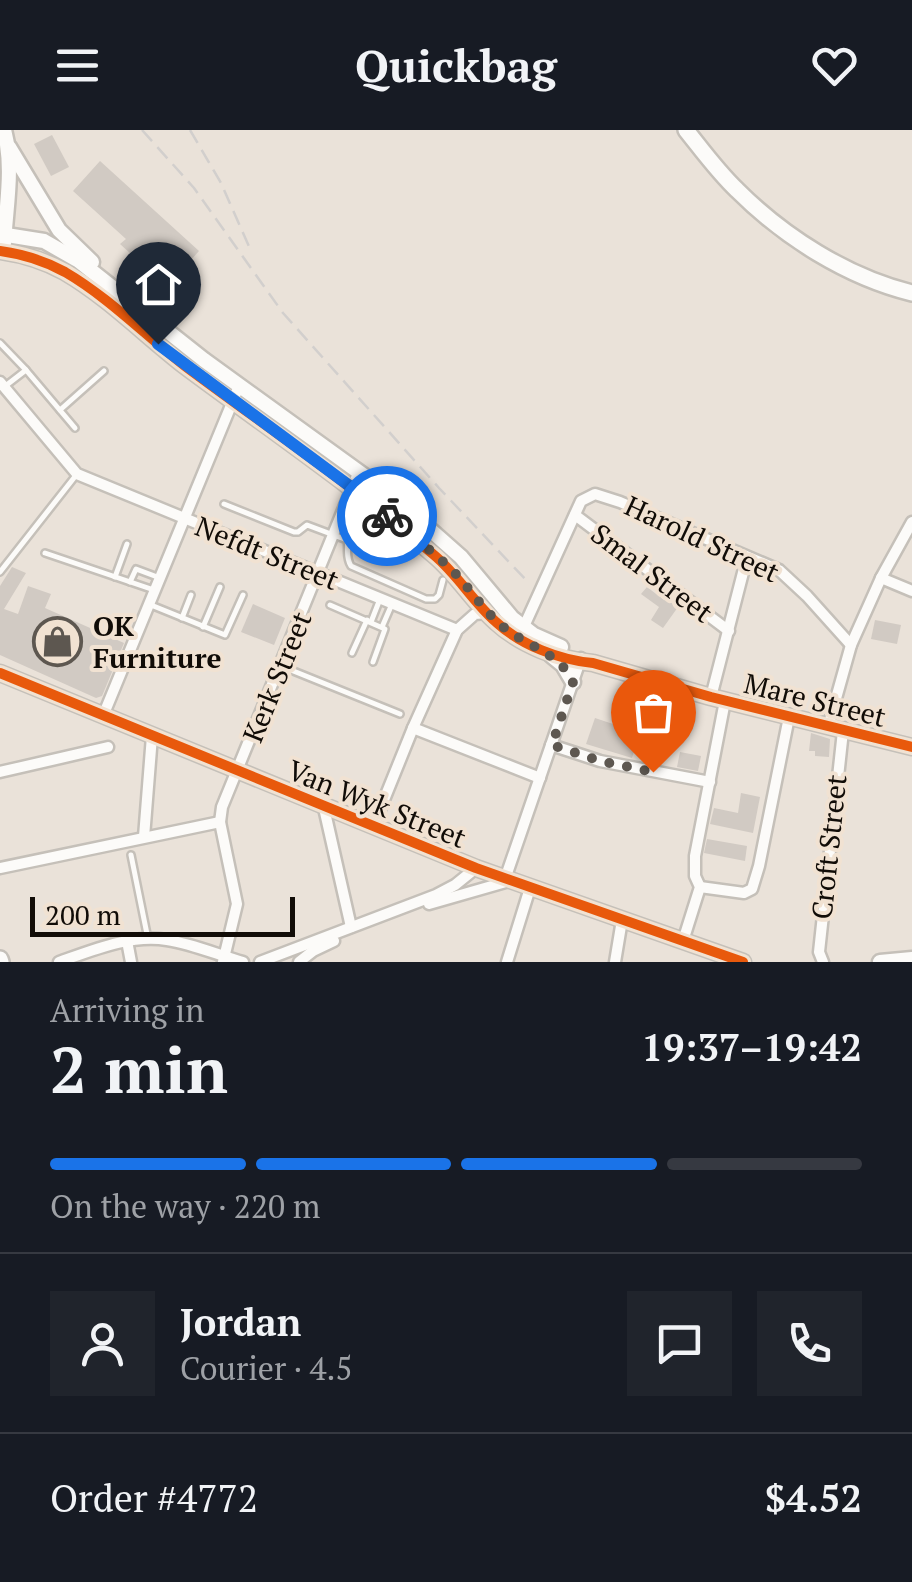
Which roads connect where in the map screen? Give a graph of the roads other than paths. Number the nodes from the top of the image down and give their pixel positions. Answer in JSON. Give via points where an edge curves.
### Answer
{"nodes":[{"id":1,"x":686,"y":130,"type":"edge"},
{"id":2,"x":5,"y":139,"type":"edge"},
{"id":3,"x":0,"y":162,"type":"edge"},
{"id":4,"x":2,"y":234,"type":"edge"},
{"id":5,"x":2,"y":251,"type":"edge"},
{"id":6,"x":839,"y":263,"type":"junction"},
{"id":7,"x":912,"y":285,"type":"edge"},
{"id":8,"x":912,"y":293,"type":"edge"},
{"id":9,"x":124,"y":295,"type":"junction"},
{"id":10,"x":0,"y":342,"type":"edge"},
{"id":11,"x":26,"y":370,"type":"junction"},
{"id":12,"x":104,"y":371,"type":"dead end"},
{"id":13,"x":2,"y":384,"type":"edge"},
{"id":14,"x":240,"y":386,"type":"junction"},
{"id":15,"x":233,"y":402,"type":"junction"},
{"id":16,"x":60,"y":410,"type":"junction"},
{"id":17,"x":75,"y":428,"type":"dead end"},
{"id":18,"x":359,"y":471,"type":"junction"},
{"id":19,"x":77,"y":474,"type":"junction"},
{"id":20,"x":351,"y":487,"type":"junction"},
{"id":21,"x":224,"y":504,"type":"dead end"},
{"id":22,"x":576,"y":515,"type":"junction"},
{"id":23,"x":184,"y":520,"type":"junction"},
{"id":24,"x":910,"y":528,"type":"edge"},
{"id":25,"x":334,"y":534,"type":"junction"},
{"id":26,"x":127,"y":544,"type":"dead end"},
{"id":27,"x":45,"y":553,"type":"dead end"},
{"id":28,"x":747,"y":558,"type":"junction"},
{"id":29,"x":0,"y":572,"type":"edge"},
{"id":30,"x":318,"y":574,"type":"junction"},
{"id":31,"x":476,"y":575,"type":"junction"},
{"id":32,"x":116,"y":576,"type":"junction"},
{"id":33,"x":160,"y":578,"type":"junction"},
{"id":34,"x":880,"y":578,"type":"junction"},
{"id":35,"x":443,"y":580,"type":"dead end"},
{"id":36,"x":130,"y":582,"type":"junction"},
{"id":37,"x":220,"y":587,"type":"dead end"},
{"id":38,"x":154,"y":590,"type":"junction"},
{"id":39,"x":912,"y":591,"type":"edge"},
{"id":40,"x":191,"y":595,"type":"dead end"},
{"id":41,"x":243,"y":595,"type":"dead end"},
{"id":42,"x":386,"y":602,"type":"junction"},
{"id":43,"x":148,"y":604,"type":"junction"},
{"id":44,"x":330,"y":605,"type":"dead end"},
{"id":45,"x":504,"y":611,"type":"junction"},
{"id":46,"x":488,"y":613,"type":"junction"},
{"id":47,"x":182,"y":618,"type":"junction"},
{"id":48,"x":369,"y":621,"type":"junction"},
{"id":49,"x":203,"y":627,"type":"junction"},
{"id":50,"x":382,"y":627,"type":"junction"},
{"id":51,"x":457,"y":630,"type":"junction"},
{"id":52,"x":728,"y":631,"type":"junction"},
{"id":53,"x":525,"y":637,"type":"junction"},
{"id":54,"x":851,"y":645,"type":"junction"},
{"id":55,"x":352,"y":653,"type":"dead end"},
{"id":56,"x":585,"y":660,"type":"junction"},
{"id":57,"x":373,"y":662,"type":"dead end"},
{"id":58,"x":282,"y":666,"type":"junction"},
{"id":59,"x":0,"y":674,"type":"edge"},
{"id":60,"x":573,"y":682,"type":"junction"},
{"id":61,"x":718,"y":699,"type":"junction"},
{"id":62,"x":400,"y":714,"type":"dead end"},
{"id":63,"x":103,"y":716,"type":"junction"},
{"id":64,"x":789,"y":717,"type":"junction"},
{"id":65,"x":413,"y":728,"type":"junction"},
{"id":66,"x":836,"y":729,"type":"junction"},
{"id":67,"x":152,"y":736,"type":"junction"},
{"id":68,"x":552,"y":745,"type":"junction"},
{"id":69,"x":108,"y":747,"type":"dead end"},
{"id":70,"x":912,"y":747,"type":"edge"},
{"id":71,"x":239,"y":770,"type":"junction"},
{"id":72,"x":0,"y":772,"type":"edge"},
{"id":73,"x":540,"y":778,"type":"junction"},
{"id":74,"x":710,"y":782,"type":"junction"},
{"id":75,"x":324,"y":808,"type":"junction"},
{"id":76,"x":220,"y":822,"type":"junction"},
{"id":77,"x":373,"y":827,"type":"junction"},
{"id":78,"x":144,"y":837,"type":"junction"},
{"id":79,"x":132,"y":856,"type":"dead end"},
{"id":80,"x":0,"y":868,"type":"edge"},
{"id":81,"x":476,"y":868,"type":"junction"},
{"id":82,"x":507,"y":880,"type":"junction"},
{"id":83,"x":700,"y":886,"type":"junction"},
{"id":84,"x":530,"y":888,"type":"junction"},
{"id":85,"x":622,"y":920,"type":"junction"},
{"id":86,"x":351,"y":927,"type":"junction"},
{"id":87,"x":148,"y":938,"type":"junction"},
{"id":88,"x":127,"y":941,"type":"junction"},
{"id":89,"x":683,"y":942,"type":"junction"},
{"id":90,"x":223,"y":959,"type":"edge"},
{"id":91,"x":912,"y":959,"type":"edge"},
{"id":92,"x":59,"y":962,"type":"edge"},
{"id":93,"x":131,"y":962,"type":"edge"},
{"id":94,"x":243,"y":962,"type":"edge"},
{"id":95,"x":260,"y":962,"type":"edge"},
{"id":96,"x":299,"y":962,"type":"edge"},
{"id":97,"x":507,"y":962,"type":"edge"},
{"id":98,"x":614,"y":962,"type":"edge"},
{"id":99,"x":742,"y":962,"type":"edge"},
{"id":100,"x":823,"y":962,"type":"edge"},
{"id":101,"x":880,"y":962,"type":"edge"}],
"edges":[{"from":1,"to":6,"type":"main road","via":[[768,218]]},
{"from":2,"to":3,"type":"street"},
{"from":2,"to":4,"type":"street"},
{"from":2,"to":9,"type":"street","via":[[59,230]]},
{"from":4,"to":5,"type":"street"},
{"from":4,"to":9,"type":"street","via":[[60,248]]},
{"from":5,"to":15,"type":"street","via":[[64,272]]},
{"from":6,"to":7,"type":"main road"},
{"from":6,"to":8,"type":"main road"},
{"from":9,"to":14,"type":"street"},
{"from":10,"to":11,"type":"lane"},
{"from":11,"to":13,"type":"lane"},
{"from":11,"to":16,"type":"lane"},
{"from":12,"to":16,"type":"lane"},
{"from":13,"to":19,"type":"street"},
{"from":14,"to":15,"type":"street"},
{"from":14,"to":18,"type":"street"},
{"from":15,"to":20,"type":"street"},
{"from":15,"to":23,"type":"street"},
{"from":16,"to":17,"type":"lane"},
{"from":18,"to":20,"type":"street","name":"Kerk Street"},
{"from":18,"to":31,"type":"street"},
{"from":19,"to":23,"type":"street","name":"Nefdt Street"},
{"from":19,"to":29,"type":"lane"},
{"from":20,"to":25,"type":"street","name":"Kerk Street"},
{"from":20,"to":46,"type":"street","via":[[454,572]]},
{"from":21,"to":25,"type":"lane","via":[[294,532],[307,525]]},
{"from":22,"to":28,"type":"street","name":"Harold Street","via":[[586,497],[598,494]]},
{"from":22,"to":52,"type":"street","name":"Smal Street"},
{"from":22,"to":53,"type":"street"},
{"from":23,"to":30,"type":"street","name":"Nefdt Street"},
{"from":23,"to":33,"type":"street"},
{"from":24,"to":34,"type":"street","name":"Croft Street"},
{"from":25,"to":30,"type":"street","name":"Kerk Street"},
{"from":25,"to":35,"type":"lane","via":[[346,540],[351,566],[366,574],[426,599],[439,595]]},
{"from":26,"to":32,"type":"lane"},
{"from":27,"to":32,"type":"lane"},
{"from":28,"to":52,"type":"street"},
{"from":28,"to":54,"type":"street","name":"Harold Street","via":[[784,574]]},
{"from":30,"to":42,"type":"street","name":"Nefdt Street"},
{"from":30,"to":58,"type":"street","name":"Kerk Street"},
{"from":31,"to":45,"type":"street"},
{"from":31,"to":46,"type":"street"},
{"from":32,"to":36,"type":"lane"},
{"from":33,"to":36,"type":"lane","via":[[136,569]]},
{"from":33,"to":38,"type":"street"},
{"from":34,"to":39,"type":"street"},
{"from":34,"to":54,"type":"street","name":"Croft Street"},
{"from":36,"to":38,"type":"lane"},
{"from":37,"to":49,"type":"lane"},
{"from":38,"to":43,"type":"street"},
{"from":40,"to":47,"type":"lane"},
{"from":41,"to":49,"type":"lane","via":[[226,634]]},
{"from":42,"to":48,"type":"lane"},
{"from":42,"to":50,"type":"lane"},
{"from":42,"to":51,"type":"street","name":"Nefdt Street"},
{"from":43,"to":47,"type":"lane"},
{"from":43,"to":63,"type":"street"},
{"from":44,"to":48,"type":"lane"},
{"from":45,"to":46,"type":"street"},
{"from":45,"to":53,"type":"street"},
{"from":46,"to":51,"type":"street","via":[[475,614]]},
{"from":46,"to":53,"type":"street"},
{"from":47,"to":49,"type":"lane"},
{"from":48,"to":50,"type":"lane"},
{"from":48,"to":55,"type":"lane"},
{"from":50,"to":57,"type":"lane"},
{"from":51,"to":65,"type":"street"},
{"from":52,"to":61,"type":"street"},
{"from":53,"to":56,"type":"street","name":"Mare Street"},
{"from":53,"to":60,"type":"street","via":[[559,661]]},
{"from":54,"to":66,"type":"street","name":"Croft Street"},
{"from":56,"to":60,"type":"street"},
{"from":56,"to":61,"type":"street","name":"Mare Street"},
{"from":58,"to":62,"type":"lane"},
{"from":58,"to":71,"type":"street","name":"Kerk Street"},
{"from":59,"to":63,"type":"street","name":"Van Wyk Street"},
{"from":60,"to":68,"type":"street"},
{"from":61,"to":64,"type":"street","name":"Mare Street"},
{"from":61,"to":74,"type":"street"},
{"from":63,"to":67,"type":"street","name":"Van Wyk Street"},
{"from":64,"to":66,"type":"street","name":"Mare Street"},
{"from":64,"to":83,"type":"street","via":[[752,889]]},
{"from":65,"to":73,"type":"street"},
{"from":65,"to":77,"type":"street"},
{"from":66,"to":70,"type":"street","name":"Mare Street"},
{"from":66,"to":100,"type":"street","name":"Croft Street"},
{"from":67,"to":71,"type":"street","name":"Van Wyk Street"},
{"from":67,"to":78,"type":"street"},
{"from":68,"to":73,"type":"street"},
{"from":68,"to":74,"type":"street"},
{"from":69,"to":72,"type":"street"},
{"from":71,"to":75,"type":"street","name":"Van Wyk Street"},
{"from":71,"to":76,"type":"street","name":"Kerk Street"},
{"from":73,"to":82,"type":"street"},
{"from":74,"to":83,"type":"street","via":[[694,864]]},
{"from":75,"to":77,"type":"street","name":"Van Wyk Street"},
{"from":75,"to":86,"type":"street"},
{"from":76,"to":78,"type":"street"},
{"from":76,"to":90,"type":"street","via":[[237,904]]},
{"from":77,"to":81,"type":"street","name":"Van Wyk Street"},
{"from":78,"to":80,"type":"street"},
{"from":79,"to":87,"type":"lane"},
{"from":81,"to":82,"type":"street","name":"Van Wyk Street"},
{"from":81,"to":86,"type":"street","via":[[436,896]]},
{"from":82,"to":84,"type":"street","name":"Van Wyk Street"},
{"from":82,"to":96,"type":"street","via":[[354,932]]},
{"from":83,"to":89,"type":"street"},
{"from":84,"to":85,"type":"street","name":"Van Wyk Street"},
{"from":84,"to":97,"type":"street"},
{"from":85,"to":89,"type":"street","name":"Van Wyk Street"},
{"from":85,"to":98,"type":"street"},
{"from":86,"to":95,"type":"street"},
{"from":87,"to":88,"type":"street"},
{"from":87,"to":90,"type":"street"},
{"from":88,"to":92,"type":"street"},
{"from":88,"to":93,"type":"street"},
{"from":89,"to":99,"type":"street","name":"Van Wyk Street"},
{"from":90,"to":94,"type":"street"},
{"from":91,"to":101,"type":"street"}]}
